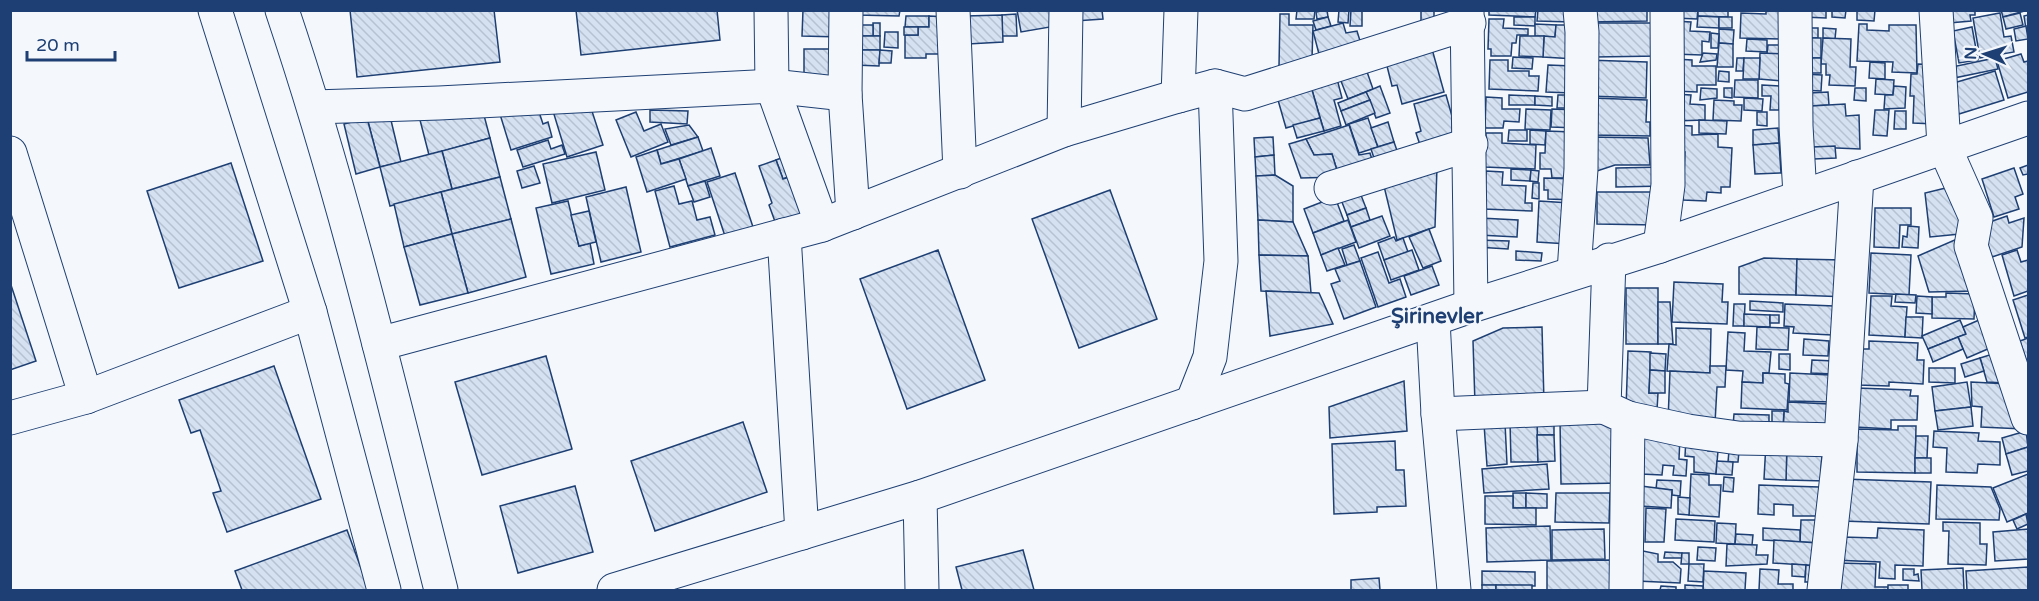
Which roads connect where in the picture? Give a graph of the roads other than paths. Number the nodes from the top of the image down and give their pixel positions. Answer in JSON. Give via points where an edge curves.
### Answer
{"nodes":[{"id":1,"x":215,"y":10,"type":"edge"},
{"id":2,"x":282,"y":10,"type":"edge"},
{"id":3,"x":771,"y":10,"type":"edge"},
{"id":4,"x":846,"y":10,"type":"edge"},
{"id":5,"x":953,"y":10,"type":"edge"},
{"id":6,"x":1066,"y":10,"type":"edge"},
{"id":7,"x":1181,"y":10,"type":"edge"},
{"id":8,"x":1580,"y":10,"type":"edge"},
{"id":9,"x":1667,"y":10,"type":"edge"},
{"id":10,"x":1796,"y":10,"type":"edge"},
{"id":11,"x":1935,"y":10,"type":"edge"},
{"id":12,"x":1468,"y":17,"type":"edge"},
{"id":13,"x":772,"y":86,"type":"junction"},
{"id":14,"x":1215,"y":86,"type":"junction"},
{"id":15,"x":845,"y":94,"type":"junction"},
{"id":16,"x":1178,"y":96,"type":"junction"},
{"id":17,"x":314,"y":106,"type":"junction"},
{"id":18,"x":2028,"y":118,"type":"edge"},
{"id":19,"x":1064,"y":130,"type":"junction"},
{"id":20,"x":1471,"y":144,"type":"junction"},
{"id":21,"x":1944,"y":146,"type":"junction"},
{"id":22,"x":10,"y":153,"type":"edge"},
{"id":23,"x":960,"y":172,"type":"junction"},
{"id":24,"x":1857,"y":177,"type":"junction"},
{"id":25,"x":1331,"y":188,"type":"dead end"},
{"id":26,"x":1800,"y":195,"type":"junction"},
{"id":27,"x":854,"y":213,"type":"junction"},
{"id":28,"x":822,"y":225,"type":"junction"},
{"id":29,"x":784,"y":235,"type":"junction"},
{"id":30,"x":1660,"y":246,"type":"junction"},
{"id":31,"x":1609,"y":260,"type":"junction"},
{"id":32,"x":1574,"y":272,"type":"junction"},
{"id":33,"x":1471,"y":306,"type":"junction"},
{"id":34,"x":310,"y":312,"type":"junction"},
{"id":35,"x":1434,"y":320,"type":"junction"},
{"id":36,"x":379,"y":344,"type":"junction"},
{"id":37,"x":86,"y":396,"type":"junction"},
{"id":38,"x":1192,"y":403,"type":"junction"},
{"id":39,"x":1616,"y":413,"type":"junction"},
{"id":40,"x":1438,"y":414,"type":"junction"},
{"id":41,"x":10,"y":418,"type":"edge"},
{"id":42,"x":2028,"y":418,"type":"edge"},
{"id":43,"x":1842,"y":440,"type":"junction"},
{"id":44,"x":920,"y":497,"type":"junction"},
{"id":45,"x":802,"y":533,"type":"junction"},
{"id":46,"x":384,"y":591,"type":"edge"},
{"id":47,"x":441,"y":591,"type":"edge"},
{"id":48,"x":614,"y":591,"type":"edge"},
{"id":49,"x":922,"y":591,"type":"edge"},
{"id":50,"x":1454,"y":591,"type":"edge"},
{"id":51,"x":1626,"y":591,"type":"edge"},
{"id":52,"x":1824,"y":591,"type":"edge"}],
"edges":[{"from":1,"to":34,"type":"street"},
{"from":2,"to":17,"type":"street"},
{"from":3,"to":13,"type":"street"},
{"from":4,"to":15,"type":"street"},
{"from":5,"to":23,"type":"street"},
{"from":6,"to":19,"type":"street"},
{"from":7,"to":16,"type":"street"},
{"from":8,"to":32,"type":"street","via":[[1581,169]]},
{"from":9,"to":30,"type":"street","via":[[1668,185]]},
{"from":10,"to":26,"type":"street"},
{"from":11,"to":21,"type":"street"},
{"from":12,"to":14,"type":"street","via":[[1245,94]]},
{"from":12,"to":20,"type":"street"},
{"from":13,"to":15,"type":"street"},
{"from":13,"to":17,"type":"street"},
{"from":13,"to":28,"type":"street"},
{"from":14,"to":16,"type":"street"},
{"from":14,"to":38,"type":"street","via":[[1221,261],[1210,357]]},
{"from":15,"to":27,"type":"street"},
{"from":16,"to":19,"type":"street"},
{"from":17,"to":36,"type":"street"},
{"from":18,"to":21,"type":"street"},
{"from":19,"to":23,"type":"street"},
{"from":20,"to":25,"type":"street"},
{"from":20,"to":33,"type":"street"},
{"from":21,"to":24,"type":"street"},
{"from":21,"to":42,"type":"street","via":[[1976,218],[1971,246]]},
{"from":22,"to":37,"type":"street"},
{"from":23,"to":27,"type":"street"},
{"from":24,"to":26,"type":"street"},
{"from":24,"to":43,"type":"street"},
{"from":26,"to":30,"type":"street"},
{"from":27,"to":28,"type":"street"},
{"from":28,"to":29,"type":"street"},
{"from":29,"to":36,"type":"street"},
{"from":29,"to":45,"type":"street"},
{"from":30,"to":31,"type":"street"},
{"from":31,"to":32,"type":"street"},
{"from":31,"to":39,"type":"street"},
{"from":32,"to":33,"type":"street"},
{"from":33,"to":35,"type":"street"},
{"from":34,"to":37,"type":"street"},
{"from":34,"to":46,"type":"street"},
{"from":35,"to":38,"type":"street"},
{"from":35,"to":40,"type":"street"},
{"from":36,"to":47,"type":"street"},
{"from":37,"to":41,"type":"street"},
{"from":38,"to":44,"type":"street"},
{"from":39,"to":40,"type":"street"},
{"from":39,"to":43,"type":"street","via":[[1688,431],[1738,438]]},
{"from":39,"to":51,"type":"street"},
{"from":40,"to":50,"type":"street"},
{"from":43,"to":52,"type":"street"},
{"from":44,"to":45,"type":"street"},
{"from":44,"to":49,"type":"street"},
{"from":45,"to":48,"type":"street"}]}
